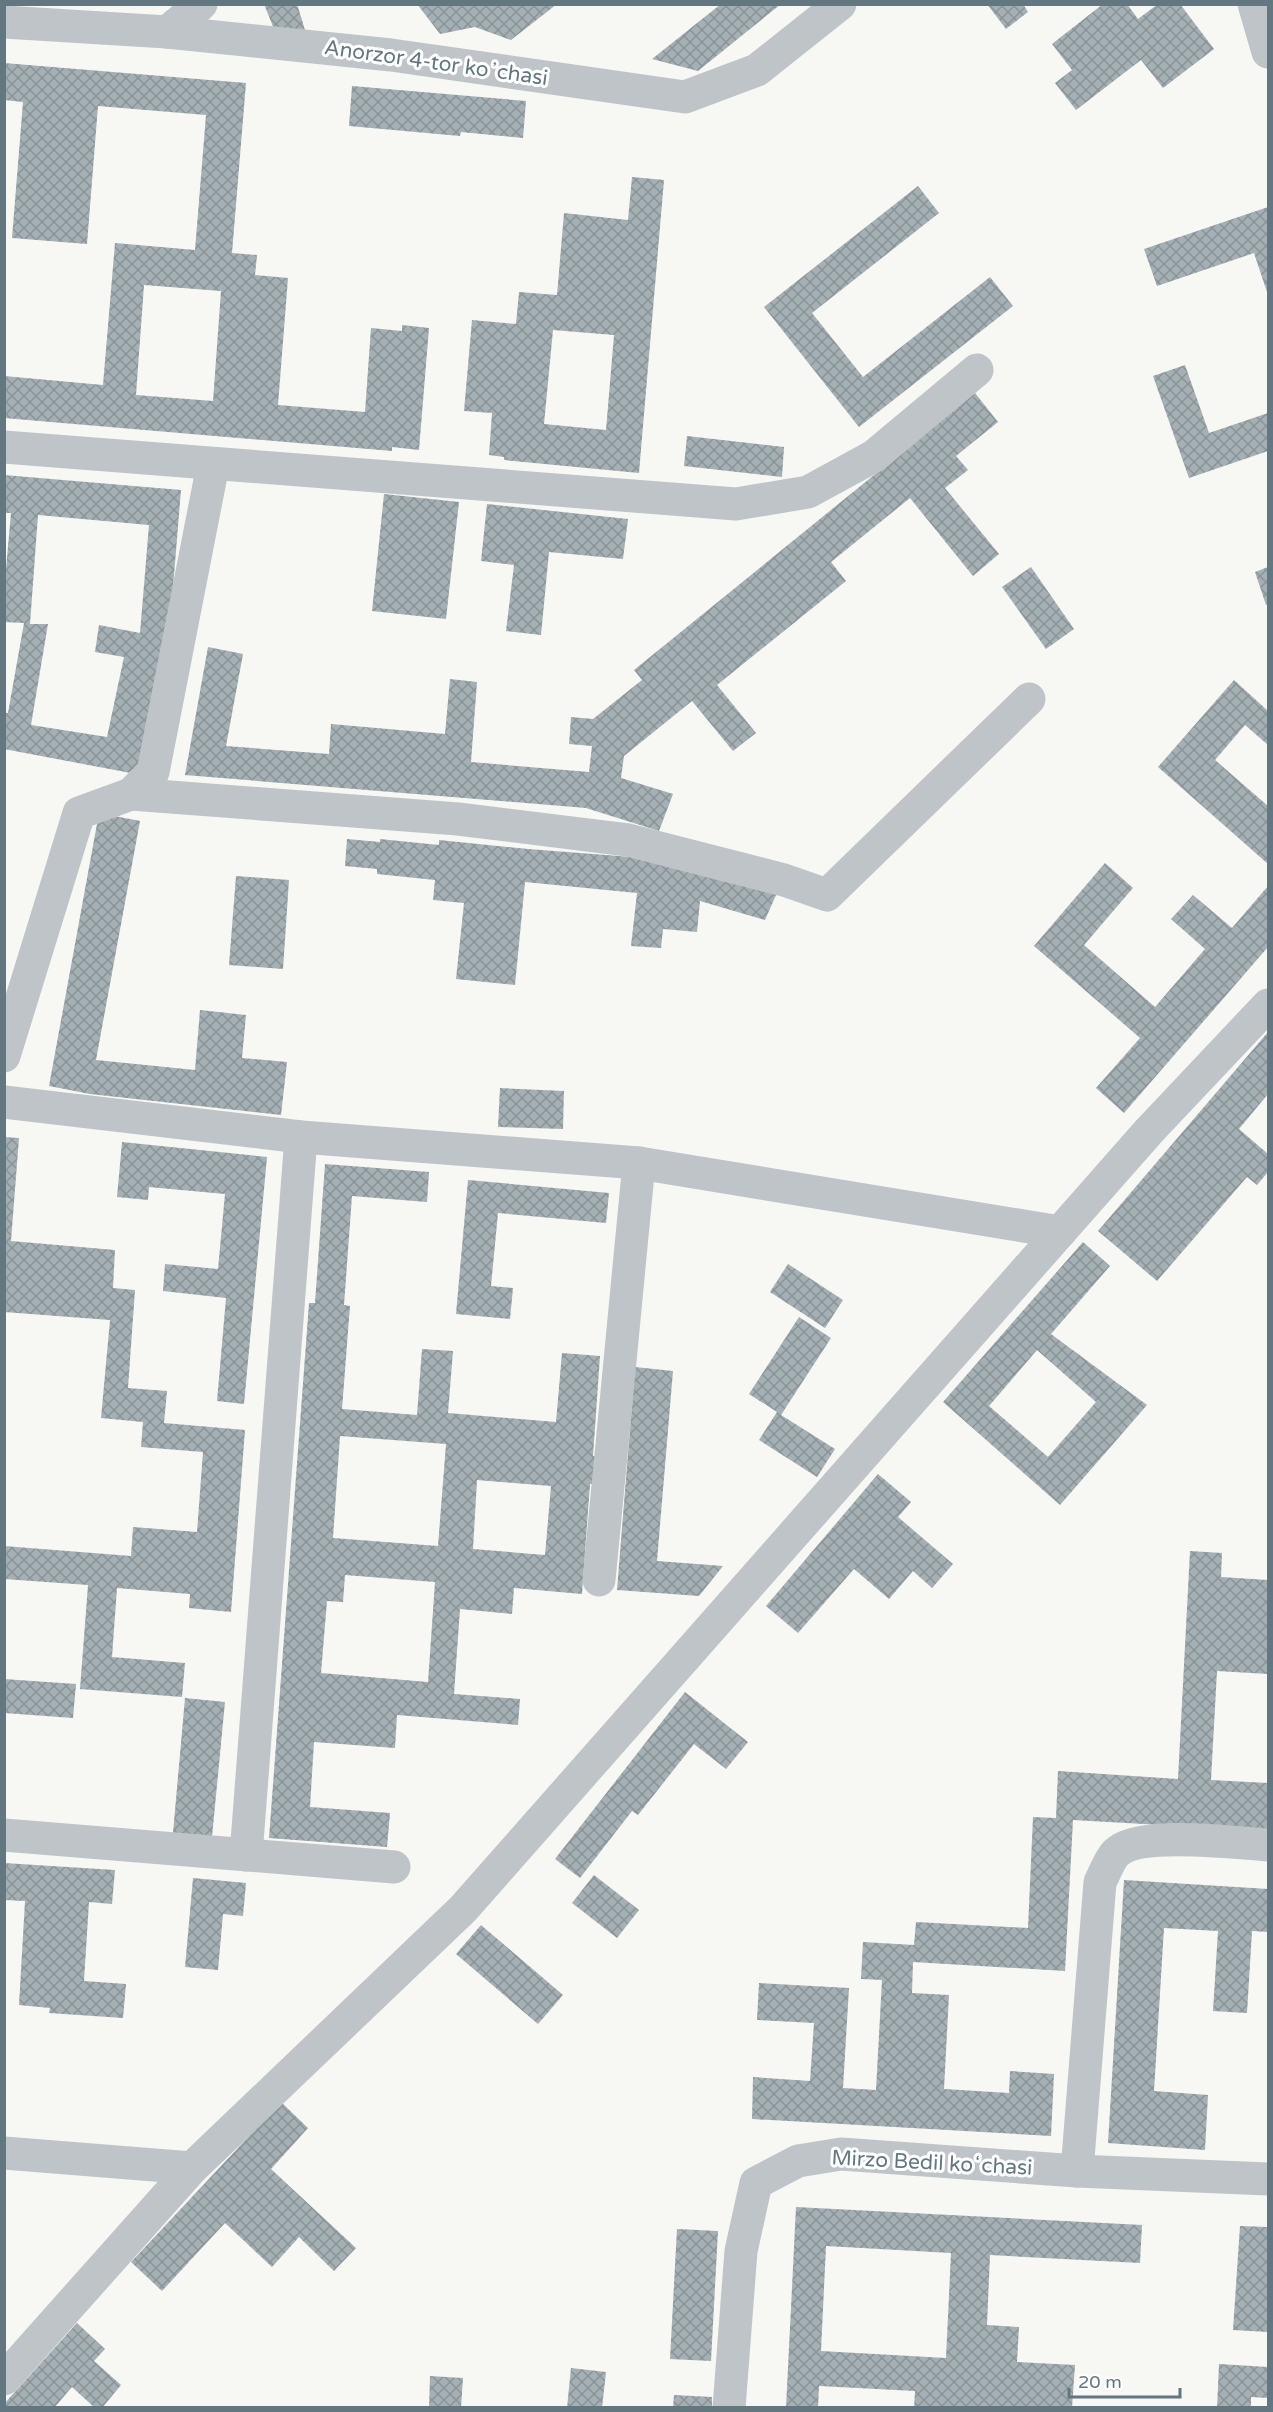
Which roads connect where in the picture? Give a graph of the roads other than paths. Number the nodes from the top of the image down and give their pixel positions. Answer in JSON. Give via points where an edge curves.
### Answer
{"nodes":[{"id":1,"x":201,"y":4,"type":"edge"},
{"id":2,"x":840,"y":4,"type":"edge"},
{"id":3,"x":1254,"y":4,"type":"edge"},
{"id":4,"x":4,"y":21,"type":"edge"},
{"id":5,"x":167,"y":32,"type":"junction"},
{"id":6,"x":1269,"y":52,"type":"edge"},
{"id":7,"x":977,"y":369,"type":"dead end"},
{"id":8,"x":4,"y":447,"type":"edge"},
{"id":9,"x":213,"y":465,"type":"junction"},
{"id":10,"x":1029,"y":699,"type":"dead end"},
{"id":11,"x":131,"y":794,"type":"junction"},
{"id":12,"x":1269,"y":1005,"type":"edge"},
{"id":13,"x":4,"y":1056,"type":"edge"},
{"id":14,"x":4,"y":1102,"type":"edge"},
{"id":15,"x":301,"y":1137,"type":"junction"},
{"id":16,"x":639,"y":1163,"type":"junction"},
{"id":17,"x":1060,"y":1232,"type":"junction"},
{"id":18,"x":599,"y":1580,"type":"dead end"},
{"id":19,"x":4,"y":1835,"type":"edge"},
{"id":20,"x":1269,"y":1845,"type":"edge"},
{"id":21,"x":246,"y":1855,"type":"junction"},
{"id":22,"x":394,"y":1867,"type":"dead end"},
{"id":23,"x":4,"y":2153,"type":"edge"},
{"id":24,"x":192,"y":2168,"type":"junction"},
{"id":25,"x":1077,"y":2171,"type":"junction"},
{"id":26,"x":1269,"y":2180,"type":"edge"},
{"id":27,"x":4,"y":2379,"type":"edge"},
{"id":28,"x":729,"y":2408,"type":"edge"}],
"edges":[{"from":1,"to":5,"type":"street"},
{"from":2,"to":5,"type":"street","name":"Anorzor 4-tor koʼchasi","via":[[757,70],[685,97],[391,55]]},
{"from":3,"to":6,"type":"street"},
{"from":4,"to":5,"type":"street","name":"Anorzor 4-tor koʼchasi"},
{"from":7,"to":9,"type":"street","via":[[874,456],[808,492],[736,504]]},
{"from":8,"to":9,"type":"street"},
{"from":9,"to":11,"type":"street","via":[[153,772]]},
{"from":10,"to":11,"type":"street","via":[[827,895],[784,880],[628,840],[458,819]]},
{"from":11,"to":13,"type":"street","via":[[79,813]]},
{"from":12,"to":17,"type":"street"},
{"from":14,"to":15,"type":"street"},
{"from":15,"to":16,"type":"street"},
{"from":15,"to":21,"type":"street"},
{"from":16,"to":17,"type":"street"},
{"from":16,"to":18,"type":"street"},
{"from":17,"to":24,"type":"street","via":[[463,1909]]},
{"from":19,"to":21,"type":"street"},
{"from":20,"to":25,"type":"street","via":[[1133,1842],[1115,1853],[1100,1882]]},
{"from":21,"to":22,"type":"street"},
{"from":23,"to":24,"type":"street"},
{"from":24,"to":27,"type":"street"},
{"from":25,"to":26,"type":"street","name":"Mirzo Bedil koʻchasi"},
{"from":25,"to":28,"type":"street","name":"Mirzo Bedil koʻchasi","via":[[841,2154],[798,2162],[756,2183],[741,2251]]}]}
